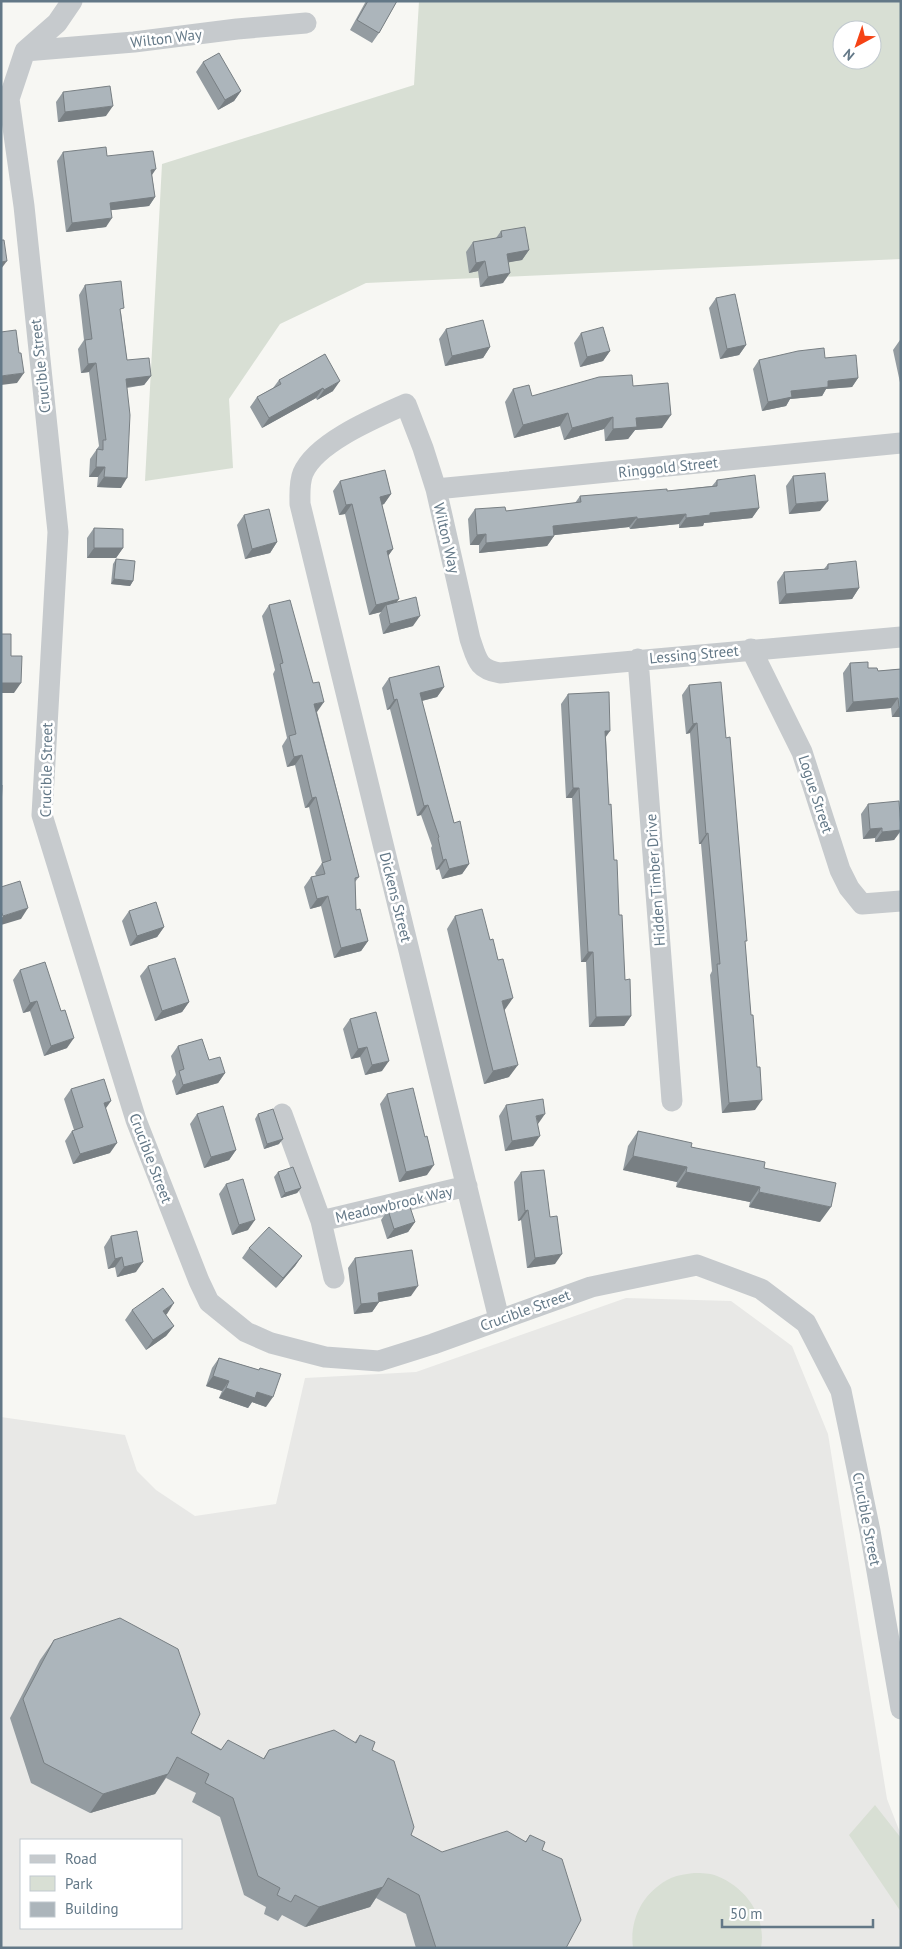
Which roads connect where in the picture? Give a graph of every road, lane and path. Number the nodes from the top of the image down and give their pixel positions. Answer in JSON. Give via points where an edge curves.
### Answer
{"nodes":[{"id":1,"x":72,"y":1,"type":"edge"},
{"id":2,"x":306,"y":23,"type":"dead end"},
{"id":3,"x":25,"y":51,"type":"junction"},
{"id":4,"x":901,"y":443,"type":"edge"},
{"id":5,"x":302,"y":474,"type":"joint"},
{"id":6,"x":436,"y":489,"type":"junction"},
{"id":7,"x":901,"y":636,"type":"edge"},
{"id":8,"x":751,"y":649,"type":"junction"},
{"id":9,"x":638,"y":659,"type":"junction"},
{"id":10,"x":487,"y":670,"type":"joint"},
{"id":11,"x":901,"y":901,"type":"edge"},
{"id":12,"x":672,"y":1101,"type":"dead end"},
{"id":13,"x":282,"y":1114,"type":"dead end"},
{"id":14,"x":467,"y":1186,"type":"junction"},
{"id":15,"x":321,"y":1221,"type":"junction"},
{"id":16,"x":334,"y":1278,"type":"dead end"},
{"id":17,"x":499,"y":1319,"type":"junction"},
{"id":18,"x":895,"y":1646,"type":"edge"},
{"id":19,"x":901,"y":1709,"type":"edge"}],
"edges":[{"from":1,"to":3,"type":"street","via":[[58,23]]},
{"from":2,"to":3,"type":"street","name":"Wilton Way"},
{"from":3,"to":17,"type":"street","name":"Crucible Street","via":[[9,99],[24,206],[58,532],[42,815],[136,1120],[209,1302],[246,1332],[271,1343],[325,1357],[379,1361]]},
{"from":4,"to":6,"type":"street","name":"Ringgold Street"},
{"from":5,"to":6,"type":"street","name":"Wilton Way","via":[[308,464],[332,443],[358,426],[406,404]]},
{"from":5,"to":14,"type":"street","name":"Dickens Street","via":[[300,504]]},
{"from":6,"to":10,"type":"street","name":"Wilton Way","via":[[470,639],[477,660]]},
{"from":7,"to":8,"type":"street","name":"Lessing Street"},
{"from":8,"to":9,"type":"street","name":"Lessing Street"},
{"from":8,"to":11,"type":"street","name":"Logue Street","via":[[802,752],[840,870],[849,888],[862,904]]},
{"from":9,"to":10,"type":"street","name":"Lessing Street","via":[[500,673]]},
{"from":9,"to":12,"type":"street","name":"Hidden Timber Drive"},
{"from":13,"to":15,"type":"street","name":"Meadowbrook Way"},
{"from":14,"to":15,"type":"street","name":"Meadowbrook Way"},
{"from":14,"to":17,"type":"street","name":"Dickens Street"},
{"from":15,"to":16,"type":"street","name":"Meadowbrook Way"},
{"from":17,"to":18,"type":"street","name":"Crucible Street","via":[[591,1287],[697,1265],[761,1289],[806,1323],[841,1392]]},
{"from":18,"to":19,"type":"street","name":"Crucible Street"}]}
